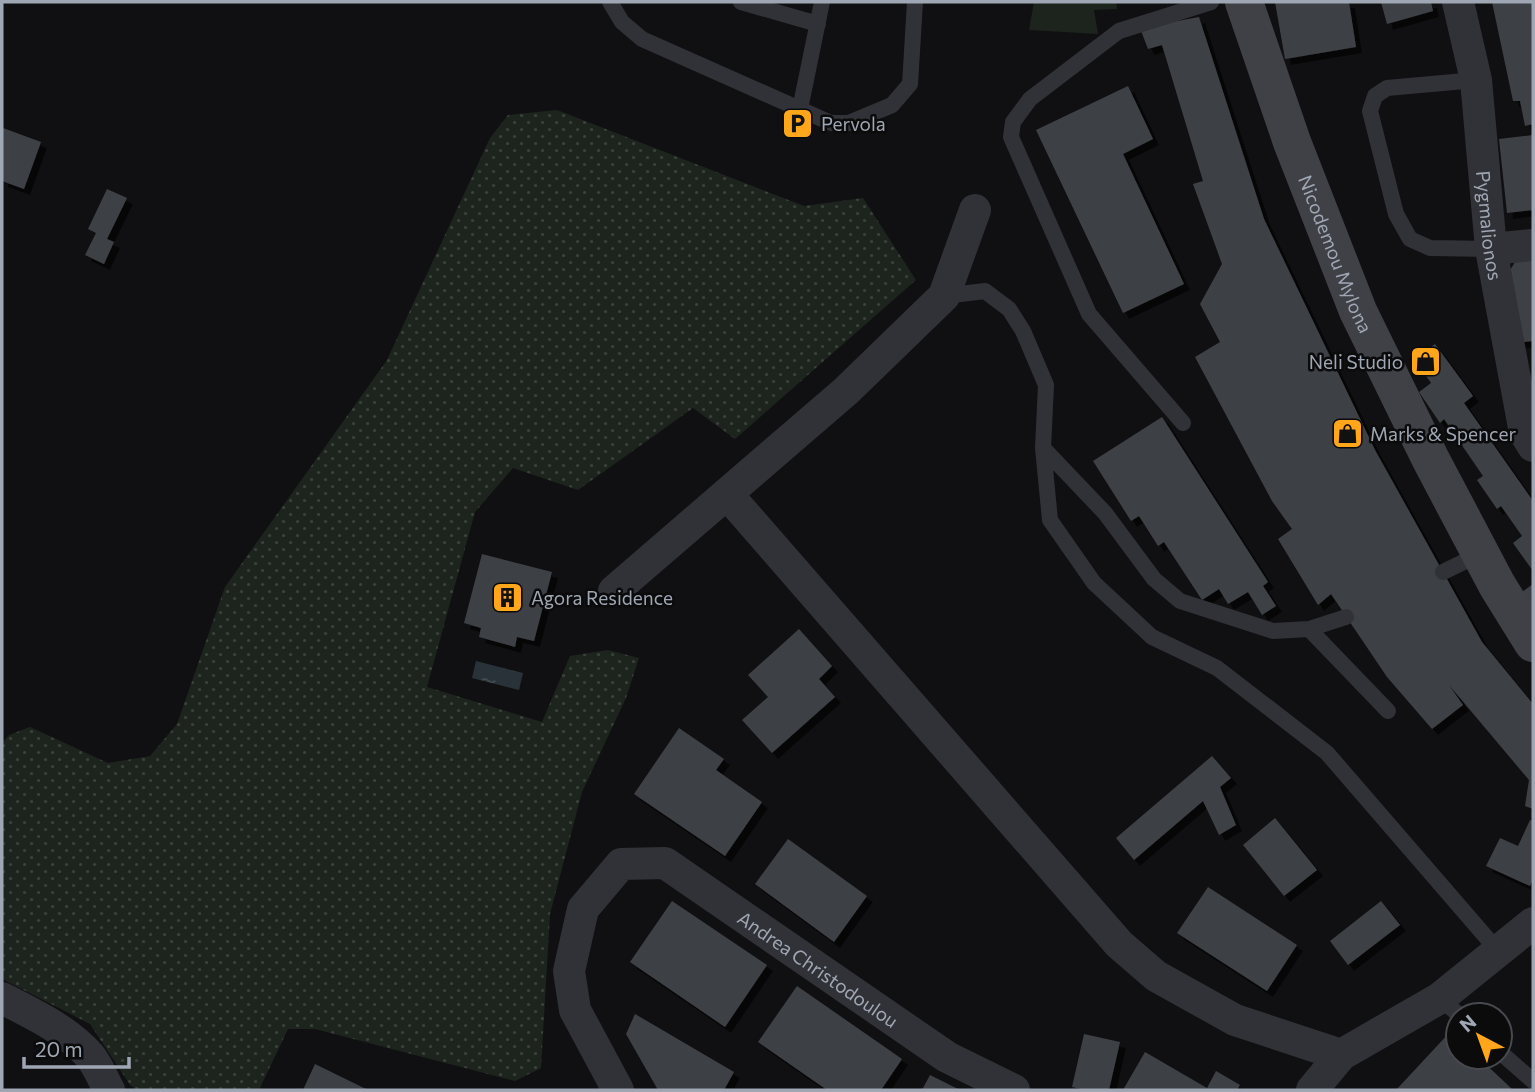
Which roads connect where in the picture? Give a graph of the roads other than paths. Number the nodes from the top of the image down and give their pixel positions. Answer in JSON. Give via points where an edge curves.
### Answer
{"nodes":[{"id":1,"x":610,"y":2,"type":"edge"},
{"id":2,"x":741,"y":2,"type":"edge"},
{"id":3,"x":822,"y":2,"type":"edge"},
{"id":4,"x":915,"y":2,"type":"edge"},
{"id":5,"x":1211,"y":2,"type":"edge"},
{"id":6,"x":1244,"y":2,"type":"edge"},
{"id":7,"x":1458,"y":2,"type":"edge"},
{"id":8,"x":818,"y":24,"type":"junction"},
{"id":9,"x":1476,"y":80,"type":"junction"},
{"id":10,"x":800,"y":109,"type":"junction"},
{"id":11,"x":975,"y":210,"type":"dead end"},
{"id":12,"x":1533,"y":245,"type":"edge"},
{"id":13,"x":1491,"y":249,"type":"junction"},
{"id":14,"x":944,"y":296,"type":"junction"},
{"id":15,"x":1183,"y":423,"type":"dead end"},
{"id":16,"x":1533,"y":446,"type":"edge"},
{"id":17,"x":1043,"y":448,"type":"junction"},
{"id":18,"x":727,"y":494,"type":"junction"},
{"id":19,"x":1482,"y":553,"type":"junction"},
{"id":20,"x":1443,"y":572,"type":"dead end"},
{"id":21,"x":614,"y":591,"type":"dead end"},
{"id":22,"x":1346,"y":617,"type":"dead end"},
{"id":23,"x":1309,"y":629,"type":"junction"},
{"id":24,"x":1533,"y":643,"type":"edge"},
{"id":25,"x":1388,"y":711,"type":"dead end"},
{"id":26,"x":1533,"y":923,"type":"edge"},
{"id":27,"x":1499,"y":952,"type":"junction"},
{"id":28,"x":2,"y":998,"type":"edge"},
{"id":29,"x":1455,"y":1001,"type":"edge"},
{"id":30,"x":1444,"y":1010,"type":"edge"},
{"id":31,"x":1341,"y":1055,"type":"junction"},
{"id":32,"x":1514,"y":1064,"type":"edge"},
{"id":33,"x":1533,"y":1081,"type":"edge"},
{"id":34,"x":109,"y":1090,"type":"edge"},
{"id":35,"x":618,"y":1090,"type":"edge"},
{"id":36,"x":1014,"y":1090,"type":"edge"},
{"id":37,"x":1312,"y":1090,"type":"edge"}],
"edges":[{"from":1,"to":10,"type":"lane","via":[[622,22],[642,38]]},
{"from":2,"to":8,"type":"lane"},
{"from":3,"to":8,"type":"lane"},
{"from":4,"to":10,"type":"lane","via":[[910,84],[892,105],[849,123],[831,123]]},
{"from":5,"to":15,"type":"lane","via":[[1119,31],[1030,99],[1013,122],[1011,137],[1089,314]]},
{"from":6,"to":19,"type":"main road","name":"Nicodemou Mylona","via":[[1358,311]]},
{"from":7,"to":9,"type":"street","name":"Pygmalionos"},
{"from":8,"to":10,"type":"lane"},
{"from":9,"to":13,"type":"street","name":"Pygmalionos"},
{"from":9,"to":13,"type":"lane","via":[[1387,88],[1375,96],[1370,111],[1396,214],[1410,239],[1430,248]]},
{"from":11,"to":14,"type":"street"},
{"from":12,"to":13,"type":"street"},
{"from":13,"to":16,"type":"street","name":"Pygmalionos","via":[[1525,433]]},
{"from":14,"to":17,"type":"lane","via":[[985,291],[1009,309],[1046,385]]},
{"from":14,"to":18,"type":"street"},
{"from":17,"to":23,"type":"lane","via":[[1105,513],[1154,579],[1180,601],[1273,631]]},
{"from":17,"to":27,"type":"lane","via":[[1050,520],[1094,583],[1152,637],[1217,668],[1327,753]]},
{"from":18,"to":21,"type":"street"},
{"from":18,"to":31,"type":"street","via":[[1119,944],[1157,976],[1235,1020]]},
{"from":19,"to":20,"type":"lane"},
{"from":19,"to":24,"type":"main road","name":"Nicodemou Mylona"},
{"from":22,"to":23,"type":"lane"},
{"from":23,"to":25,"type":"lane"},
{"from":26,"to":27,"type":"street"},
{"from":27,"to":29,"type":"street"},
{"from":28,"to":34,"type":"street","via":[[68,1035],[92,1058]]},
{"from":30,"to":31,"type":"street"},
{"from":31,"to":37,"type":"street"},
{"from":32,"to":33,"type":"lane"},
{"from":35,"to":36,"type":"street","name":"Andrea Christodoulou","via":[[575,1010],[569,971],[583,909],[621,864],[665,863],[947,1057]]}]}
